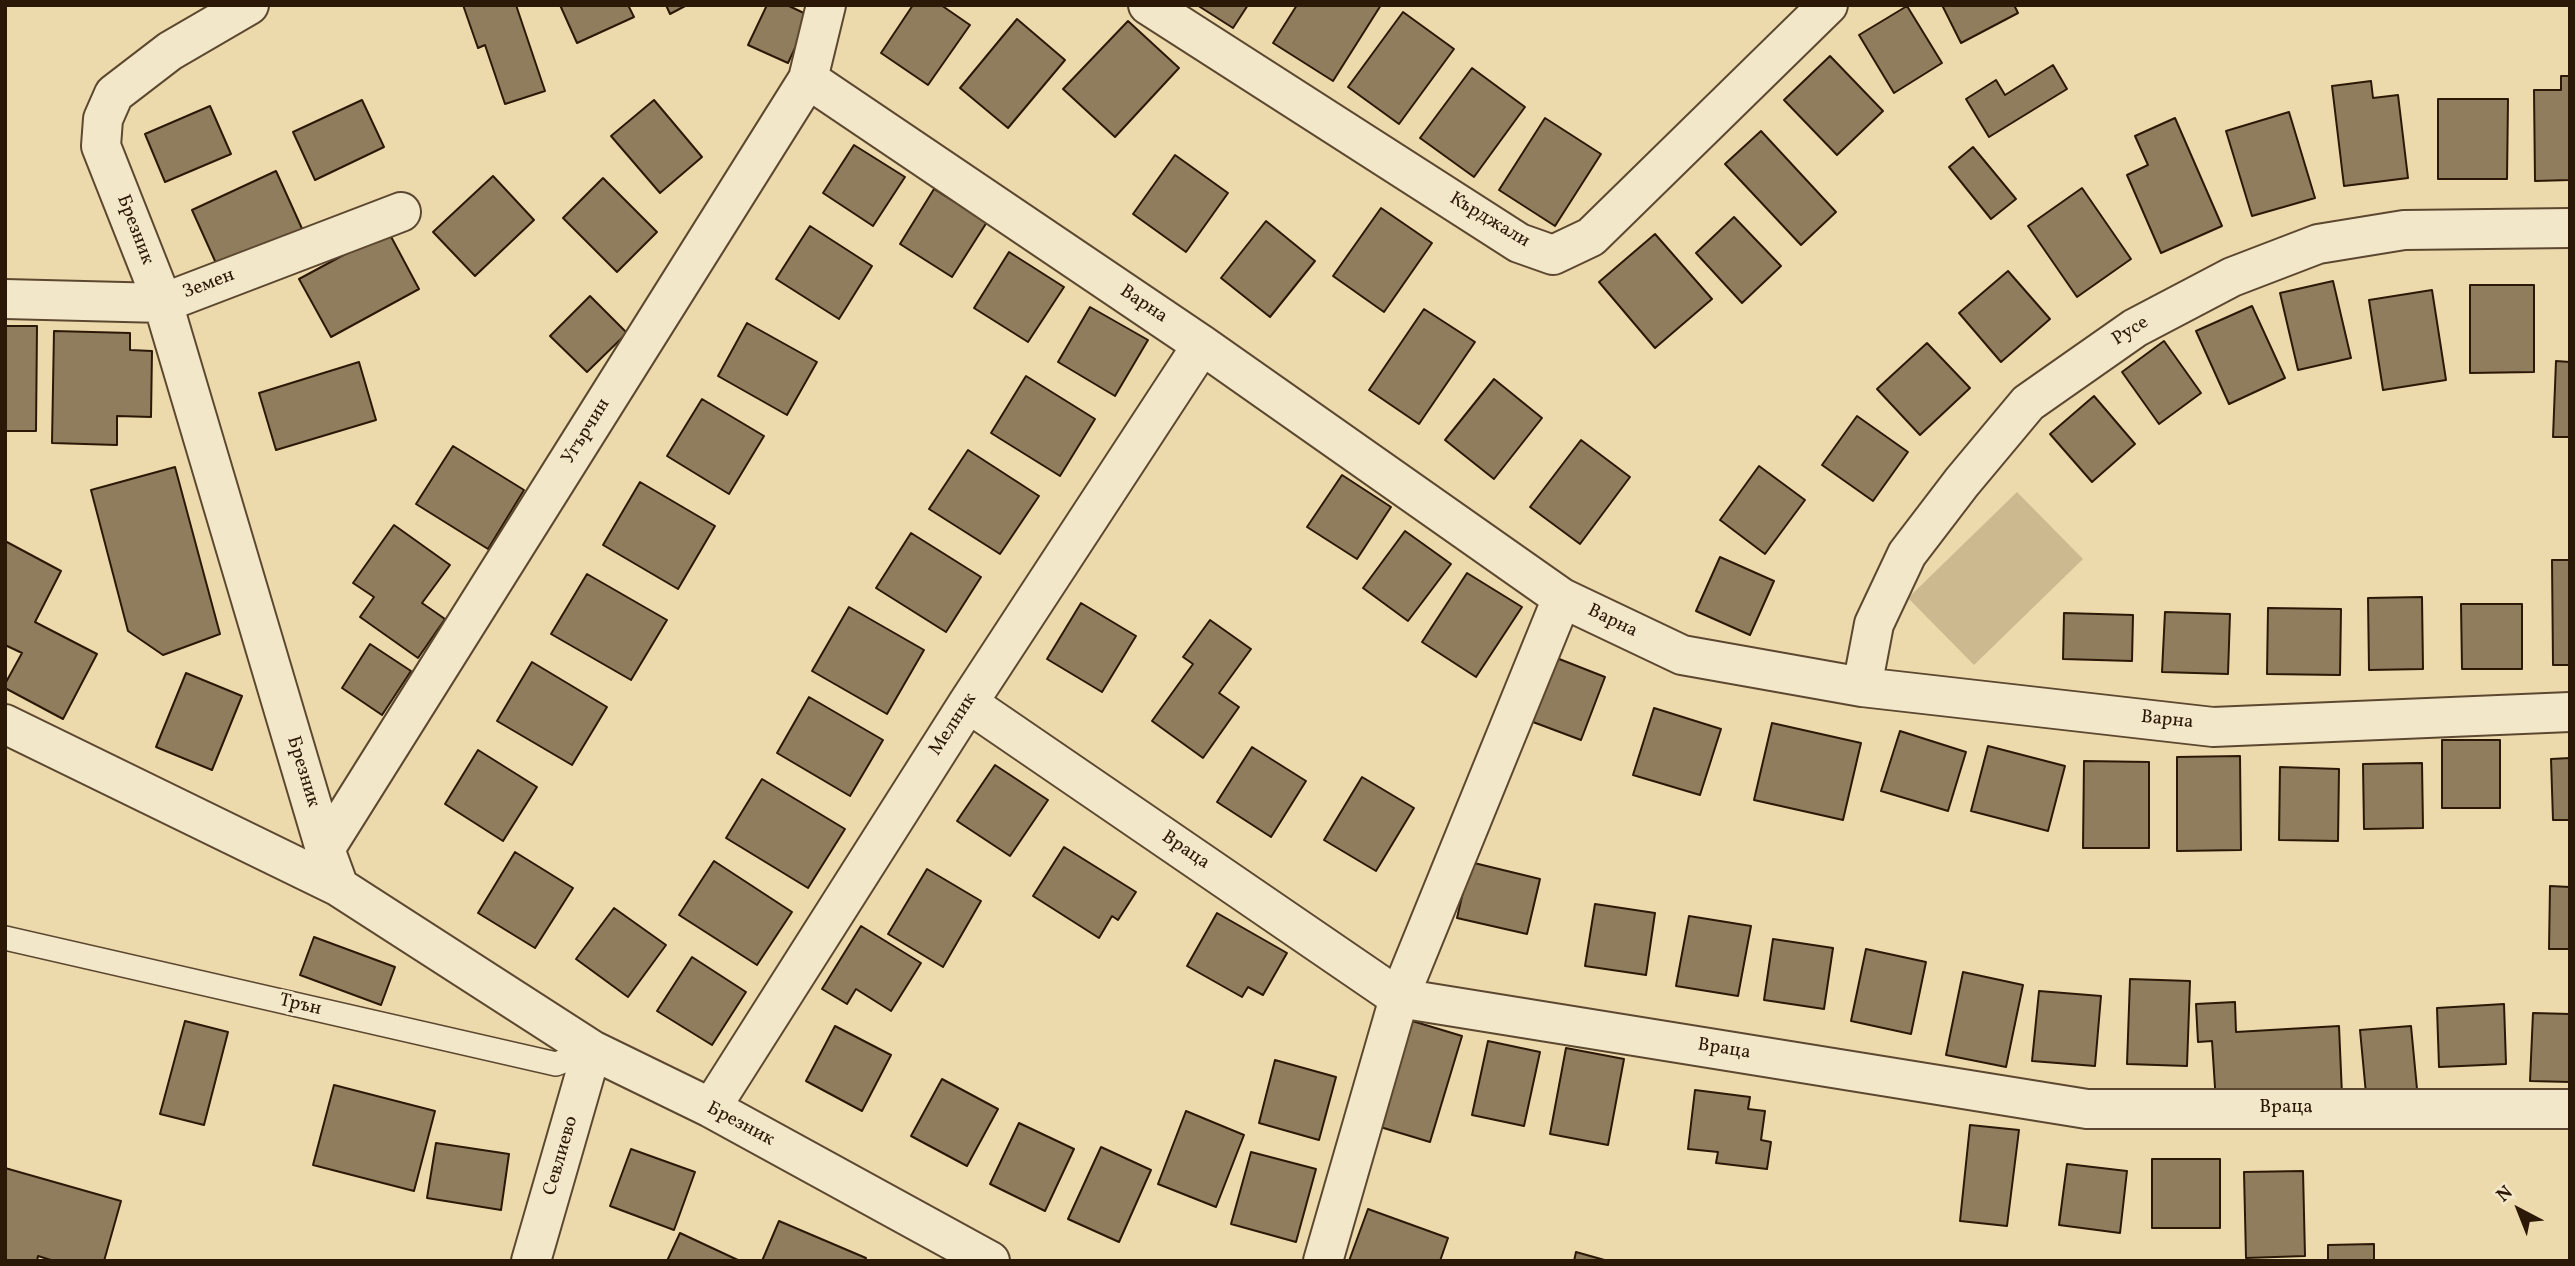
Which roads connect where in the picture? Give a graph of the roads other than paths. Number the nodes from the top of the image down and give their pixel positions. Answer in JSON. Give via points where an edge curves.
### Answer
{"nodes":[{"id":1,"x":248,"y":5,"type":"edge"},
{"id":2,"x":826,"y":5,"type":"edge"},
{"id":3,"x":1148,"y":5,"type":"edge"},
{"id":4,"x":1828,"y":5,"type":"edge"},
{"id":5,"x":808,"y":79,"type":"junction"},
{"id":6,"x":401,"y":212,"type":"dead end"},
{"id":7,"x":2570,"y":228,"type":"edge"},
{"id":8,"x":5,"y":299,"type":"edge"},
{"id":9,"x":163,"y":303,"type":"junction"},
{"id":10,"x":1202,"y":345,"type":"junction"},
{"id":11,"x":1562,"y":598,"type":"junction"},
{"id":12,"x":1862,"y":687,"type":"junction"},
{"id":13,"x":968,"y":703,"type":"junction"},
{"id":14,"x":2570,"y":712,"type":"edge"},
{"id":15,"x":5,"y":724,"type":"edge"},
{"id":16,"x":325,"y":849,"type":"junction"},
{"id":17,"x":339,"y":887,"type":"junction"},
{"id":18,"x":5,"y":938,"type":"edge"},
{"id":19,"x":1399,"y":998,"type":"junction"},
{"id":20,"x":592,"y":1051,"type":"junction"},
{"id":21,"x":711,"y":1108,"type":"junction"},
{"id":22,"x":2570,"y":1110,"type":"edge"},
{"id":23,"x":987,"y":1260,"type":"edge"},
{"id":24,"x":531,"y":1261,"type":"edge"},
{"id":25,"x":1323,"y":1261,"type":"edge"}],
"edges":[{"from":1,"to":9,"type":"street","name":"Брезник","via":[[170,51],[114,94],[103,119],[102,146]]},
{"from":2,"to":5,"type":"street","name":"Угърчин"},
{"from":3,"to":4,"type":"street","name":"Кърджали","via":[[1519,243],[1553,255],[1591,237]]},
{"from":5,"to":10,"type":"street","name":"Варна"},
{"from":5,"to":16,"type":"street","name":"Угърчин"},
{"from":6,"to":9,"type":"street","name":"Земен"},
{"from":7,"to":12,"type":"street","name":"Русе","via":[[2404,230],[2318,244],[2232,277],[2135,328],[2028,403],[1962,482],[1908,554],[1885,601],[1874,624]]},
{"from":8,"to":9,"type":"street","name":"Земен"},
{"from":9,"to":16,"type":"street","name":"Брезник"},
{"from":10,"to":11,"type":"street","name":"Варна"},
{"from":10,"to":13,"type":"street","name":"Мелник"},
{"from":11,"to":12,"type":"street","name":"Варна","via":[[1682,655]]},
{"from":11,"to":19,"type":"street"},
{"from":12,"to":14,"type":"street","name":"Варна","via":[[2213,727]]},
{"from":13,"to":19,"type":"street","name":"Враца"},
{"from":13,"to":21,"type":"street","name":"Мелник"},
{"from":15,"to":17,"type":"street"},
{"from":16,"to":17,"type":"street","name":"Брезник"},
{"from":17,"to":20,"type":"street","name":"Брезник"},
{"from":18,"to":20,"type":"lane","name":"Трън","via":[[556,1065]]},
{"from":19,"to":22,"type":"street","name":"Враца","via":[[2087,1109]]},
{"from":19,"to":25,"type":"street"},
{"from":20,"to":21,"type":"street","name":"Брезник"},
{"from":20,"to":24,"type":"street","name":"Севлиево"},
{"from":21,"to":23,"type":"street","name":"Брезник"}]}
